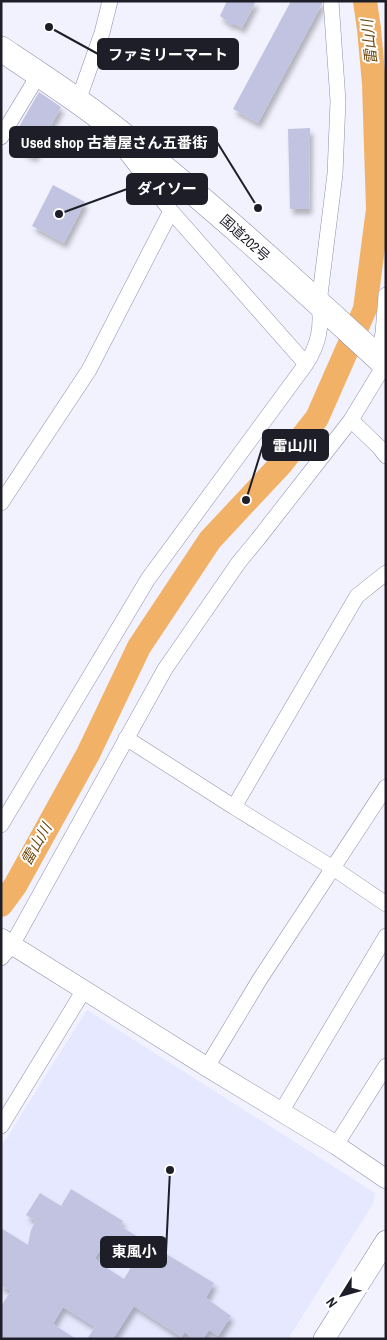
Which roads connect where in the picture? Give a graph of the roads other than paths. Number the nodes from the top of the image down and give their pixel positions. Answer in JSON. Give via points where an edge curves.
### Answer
{"nodes":[{"id":1,"x":110,"y":1,"type":"edge"},
{"id":2,"x":331,"y":1,"type":"edge"},
{"id":3,"x":1,"y":48,"type":"edge"},
{"id":4,"x":39,"y":74,"type":"junction"},
{"id":5,"x":78,"y":100,"type":"junction"},
{"id":6,"x":1,"y":137,"type":"edge"},
{"id":7,"x":134,"y":143,"type":"junction"},
{"id":8,"x":171,"y":211,"type":"junction"},
{"id":9,"x":386,"y":295,"type":"edge"},
{"id":10,"x":319,"y":303,"type":"junction"},
{"id":11,"x":379,"y":359,"type":"edge"},
{"id":12,"x":306,"y":364,"type":"junction"},
{"id":13,"x":351,"y":420,"type":"junction"},
{"id":14,"x":386,"y":456,"type":"edge"},
{"id":15,"x":1,"y":502,"type":"edge"},
{"id":16,"x":386,"y":573,"type":"edge"},
{"id":17,"x":126,"y":738,"type":"junction"},
{"id":18,"x":386,"y":787,"type":"edge"},
{"id":19,"x":6,"y":803,"type":"edge"},
{"id":20,"x":234,"y":807,"type":"junction"},
{"id":21,"x":1,"y":825,"type":"edge"},
{"id":22,"x":333,"y":868,"type":"junction"},
{"id":23,"x":386,"y":904,"type":"edge"},
{"id":24,"x":386,"y":936,"type":"edge"},
{"id":25,"x":5,"y":947,"type":"edge"},
{"id":26,"x":84,"y":990,"type":"junction"},
{"id":27,"x":386,"y":1066,"type":"edge"},
{"id":28,"x":208,"y":1067,"type":"junction"},
{"id":29,"x":281,"y":1112,"type":"junction"},
{"id":30,"x":1,"y":1126,"type":"edge"},
{"id":31,"x":336,"y":1145,"type":"junction"},
{"id":32,"x":386,"y":1180,"type":"edge"},
{"id":33,"x":386,"y":1241,"type":"edge"},
{"id":34,"x":324,"y":1339,"type":"edge"}],
"edges":[{"from":1,"to":5,"type":"street"},
{"from":2,"to":10,"type":"street","via":[[338,101],[335,174]]},
{"from":3,"to":4,"type":"highway","name":"国道202号"},
{"from":4,"to":5,"type":"highway","name":"国道202号"},
{"from":4,"to":6,"type":"street"},
{"from":5,"to":7,"type":"highway","name":"国道202号"},
{"from":7,"to":8,"type":"street","via":[[127,154]]},
{"from":7,"to":10,"type":"highway","name":"国道202号"},
{"from":8,"to":12,"type":"street"},
{"from":8,"to":15,"type":"street","via":[[89,370]]},
{"from":9,"to":11,"type":"street"},
{"from":10,"to":11,"type":"highway","name":"国道202号"},
{"from":10,"to":12,"type":"street","via":[[321,321],[315,350]]},
{"from":11,"to":13,"type":"street"},
{"from":12,"to":19,"type":"street","via":[[148,580]]},
{"from":13,"to":14,"type":"street"},
{"from":13,"to":17,"type":"street","via":[[201,614]]},
{"from":16,"to":20,"type":"street","via":[[357,596]]},
{"from":17,"to":20,"type":"street"},
{"from":17,"to":25,"type":"street"},
{"from":18,"to":22,"type":"street"},
{"from":19,"to":21,"type":"street"},
{"from":20,"to":22,"type":"street"},
{"from":22,"to":23,"type":"street"},
{"from":22,"to":28,"type":"street","via":[[260,979]]},
{"from":24,"to":29,"type":"street"},
{"from":25,"to":26,"type":"street"},
{"from":26,"to":28,"type":"street"},
{"from":26,"to":30,"type":"street"},
{"from":27,"to":31,"type":"street"},
{"from":28,"to":29,"type":"street"},
{"from":29,"to":31,"type":"street"},
{"from":31,"to":32,"type":"street"},
{"from":33,"to":34,"type":"main road"}]}
